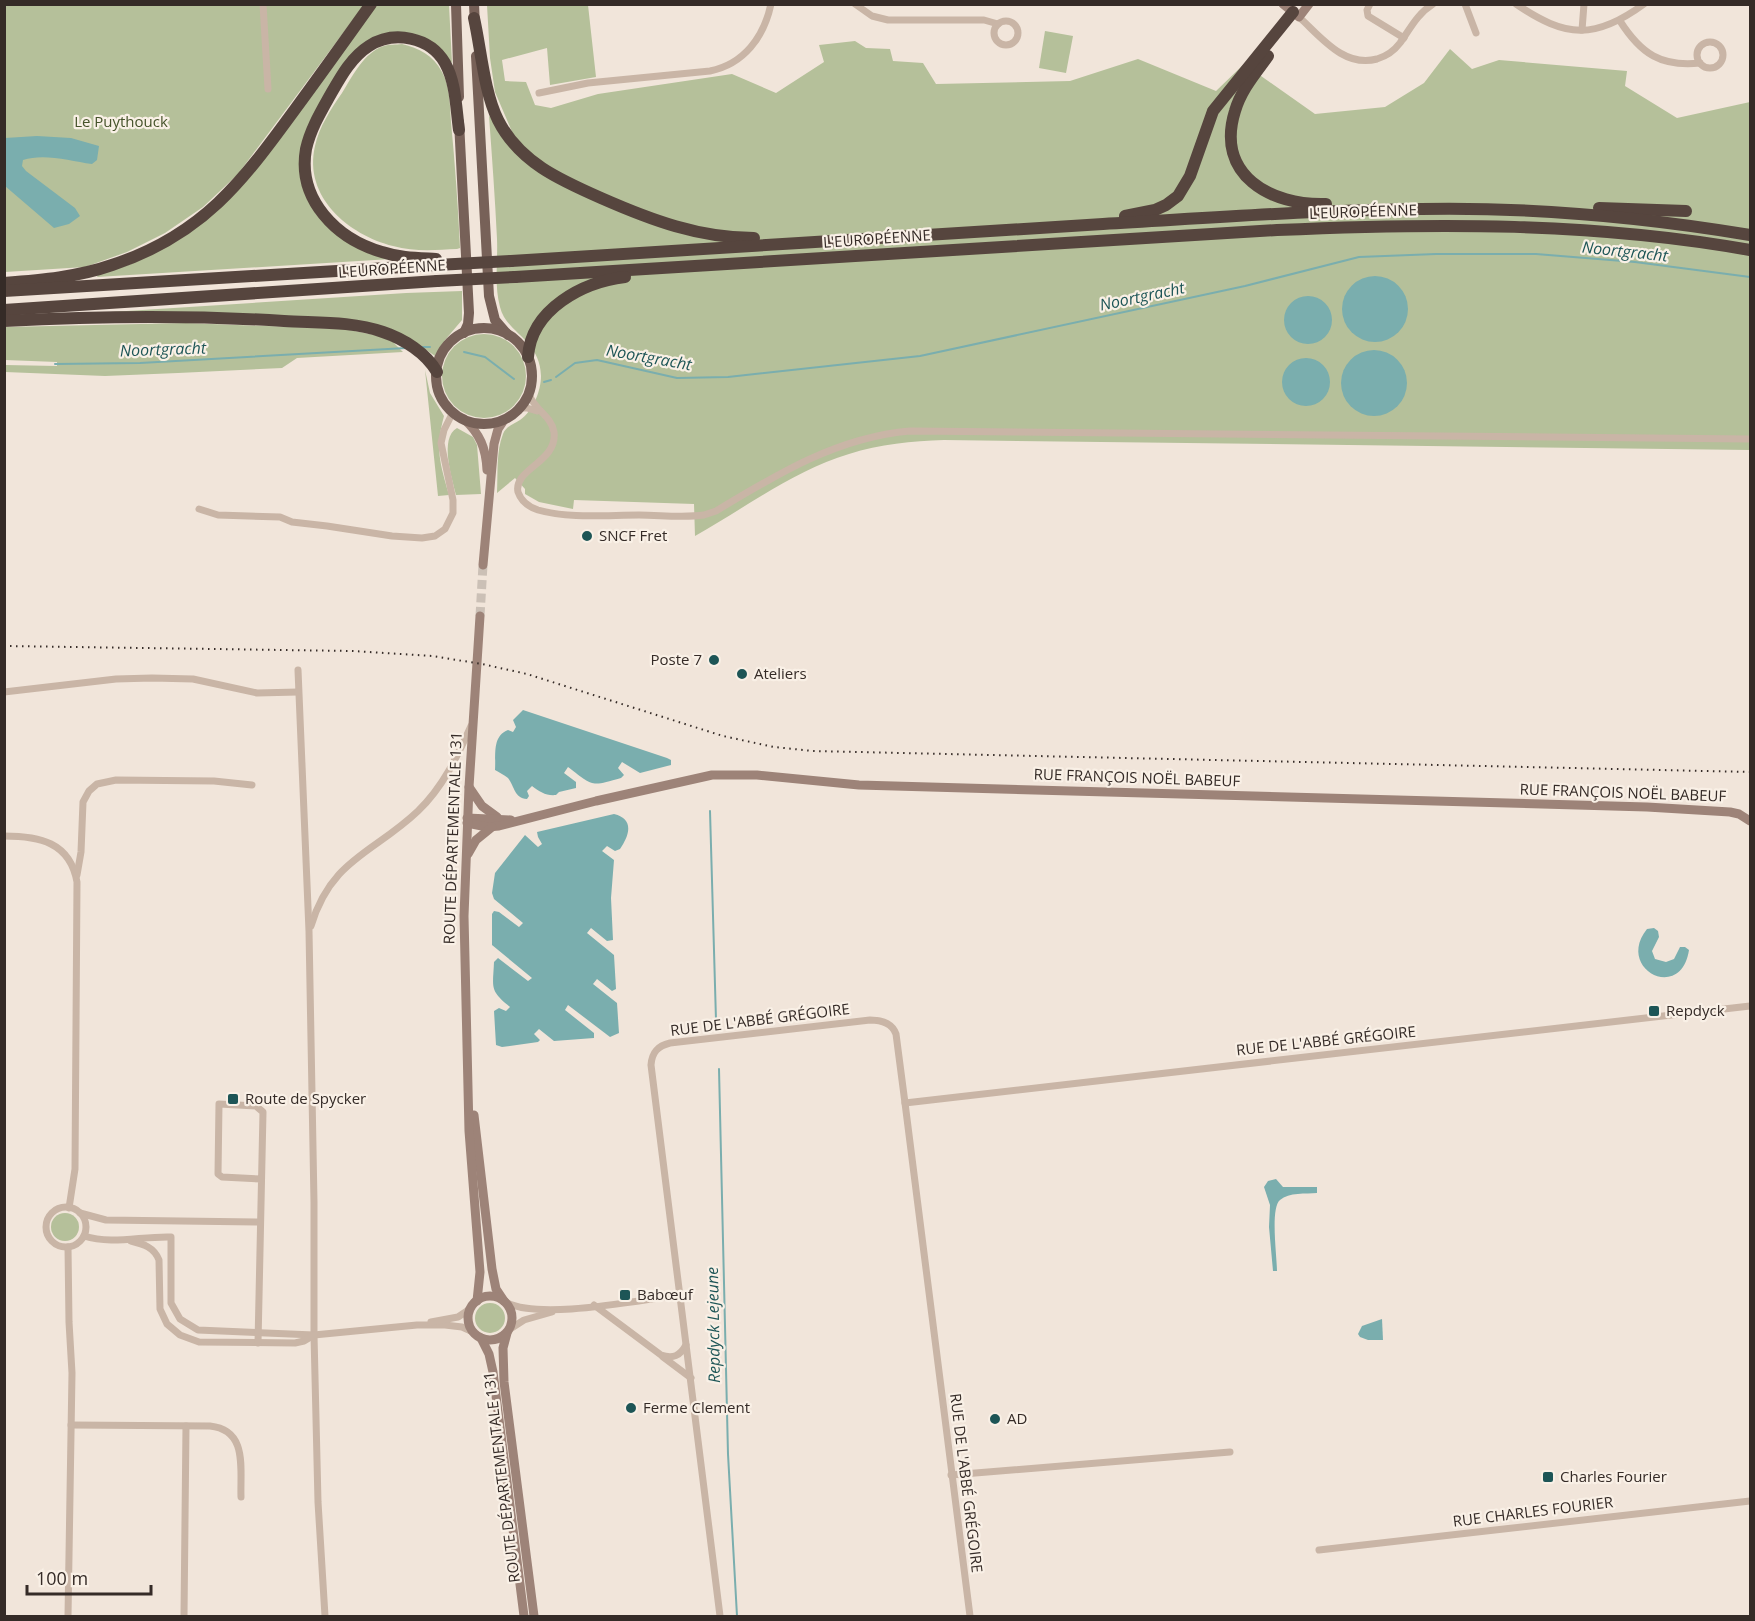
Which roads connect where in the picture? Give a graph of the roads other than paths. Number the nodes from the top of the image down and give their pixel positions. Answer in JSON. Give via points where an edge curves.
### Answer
{"nodes":[{"id":1,"x":263,"y":4,"type":"edge"},
{"id":2,"x":371,"y":4,"type":"edge"},
{"id":3,"x":456,"y":4,"type":"edge"},
{"id":4,"x":474,"y":4,"type":"edge"},
{"id":5,"x":771,"y":4,"type":"edge"},
{"id":6,"x":855,"y":4,"type":"edge"},
{"id":7,"x":1309,"y":4,"type":"edge"},
{"id":8,"x":1370,"y":4,"type":"edge"},
{"id":9,"x":1433,"y":4,"type":"edge"},
{"id":10,"x":1465,"y":4,"type":"edge"},
{"id":11,"x":1516,"y":4,"type":"edge"},
{"id":12,"x":1584,"y":4,"type":"edge"},
{"id":13,"x":1644,"y":4,"type":"edge"},
{"id":14,"x":1293,"y":9,"type":"edge"},
{"id":15,"x":474,"y":18,"type":"junction"},
{"id":16,"x":1620,"y":21,"type":"junction"},
{"id":17,"x":998,"y":24,"type":"dead end"},
{"id":18,"x":1582,"y":30,"type":"junction"},
{"id":19,"x":1476,"y":33,"type":"dead end"},
{"id":20,"x":1404,"y":38,"type":"junction"},
{"id":21,"x":1700,"y":63,"type":"dead end"},
{"id":22,"x":268,"y":89,"type":"dead end"},
{"id":23,"x":539,"y":93,"type":"dead end"},
{"id":24,"x":459,"y":130,"type":"junction"},
{"id":25,"x":1438,"y":209,"type":"junction"},
{"id":26,"x":1505,"y":211,"type":"junction"},
{"id":27,"x":1686,"y":211,"type":"dead end"},
{"id":28,"x":992,"y":231,"type":"junction"},
{"id":29,"x":1750,"y":235,"type":"edge"},
{"id":30,"x":834,"y":241,"type":"junction"},
{"id":31,"x":1750,"y":250,"type":"edge"},
{"id":32,"x":437,"y":262,"type":"junction"},
{"id":33,"x":724,"y":264,"type":"junction"},
{"id":34,"x":4,"y":283,"type":"edge"},
{"id":35,"x":4,"y":291,"type":"edge"},
{"id":36,"x":4,"y":310,"type":"edge"},
{"id":37,"x":4,"y":321,"type":"edge"},
{"id":38,"x":464,"y":333,"type":"junction"},
{"id":39,"x":508,"y":335,"type":"junction"},
{"id":40,"x":528,"y":357,"type":"junction"},
{"id":41,"x":437,"y":372,"type":"junction"},
{"id":42,"x":529,"y":394,"type":"junction"},
{"id":43,"x":520,"y":408,"type":"junction"},
{"id":44,"x":453,"y":412,"type":"junction"},
{"id":45,"x":544,"y":415,"type":"junction"},
{"id":46,"x":464,"y":419,"type":"junction"},
{"id":47,"x":504,"y":420,"type":"junction"},
{"id":48,"x":1750,"y":439,"type":"edge"},
{"id":49,"x":488,"y":492,"type":"junction"},
{"id":50,"x":199,"y":509,"type":"dead end"},
{"id":51,"x":483,"y":565,"type":"tunnel mouth"},
{"id":52,"x":480,"y":616,"type":"tunnel mouth"},
{"id":53,"x":298,"y":670,"type":"dead end"},
{"id":54,"x":4,"y":692,"type":"edge"},
{"id":55,"x":298,"y":692,"type":"junction"},
{"id":56,"x":472,"y":723,"type":"junction"},
{"id":57,"x":252,"y":785,"type":"dead end"},
{"id":58,"x":469,"y":787,"type":"junction"},
{"id":59,"x":525,"y":818,"type":"junction"},
{"id":60,"x":467,"y":820,"type":"junction"},
{"id":61,"x":504,"y":820,"type":"junction"},
{"id":62,"x":1750,"y":820,"type":"edge"},
{"id":63,"x":492,"y":827,"type":"junction"},
{"id":64,"x":4,"y":836,"type":"edge"},
{"id":65,"x":466,"y":859,"type":"junction"},
{"id":66,"x":76,"y":877,"type":"junction"},
{"id":67,"x":309,"y":931,"type":"junction"},
{"id":68,"x":1750,"y":1006,"type":"edge"},
{"id":69,"x":468,"y":1062,"type":"junction"},
{"id":70,"x":905,"y":1102,"type":"junction"},
{"id":71,"x":261,"y":1179,"type":"junction"},
{"id":72,"x":69,"y":1208,"type":"junction"},
{"id":73,"x":80,"y":1213,"type":"junction"},
{"id":74,"x":106,"y":1220,"type":"junction"},
{"id":75,"x":260,"y":1222,"type":"junction"},
{"id":76,"x":85,"y":1234,"type":"junction"},
{"id":77,"x":128,"y":1240,"type":"junction"},
{"id":78,"x":68,"y":1247,"type":"junction"},
{"id":79,"x":680,"y":1294,"type":"junction"},
{"id":80,"x":505,"y":1302,"type":"junction"},
{"id":81,"x":474,"y":1305,"type":"junction"},
{"id":82,"x":594,"y":1305,"type":"junction"},
{"id":83,"x":563,"y":1309,"type":"junction"},
{"id":84,"x":417,"y":1325,"type":"junction"},
{"id":85,"x":508,"y":1331,"type":"junction"},
{"id":86,"x":258,"y":1332,"type":"junction"},
{"id":87,"x":314,"y":1335,"type":"junction"},
{"id":88,"x":477,"y":1335,"type":"junction"},
{"id":89,"x":258,"y":1343,"type":"junction"},
{"id":90,"x":686,"y":1345,"type":"junction"},
{"id":91,"x":658,"y":1354,"type":"junction"},
{"id":92,"x":691,"y":1378,"type":"junction"},
{"id":93,"x":71,"y":1425,"type":"junction"},
{"id":94,"x":186,"y":1426,"type":"junction"},
{"id":95,"x":1230,"y":1452,"type":"dead end"},
{"id":96,"x":951,"y":1475,"type":"junction"},
{"id":97,"x":241,"y":1497,"type":"dead end"},
{"id":98,"x":1750,"y":1501,"type":"edge"},
{"id":99,"x":1319,"y":1550,"type":"dead end"},
{"id":100,"x":68,"y":1617,"type":"edge"},
{"id":101,"x":183,"y":1617,"type":"edge"},
{"id":102,"x":325,"y":1617,"type":"edge"},
{"id":103,"x":524,"y":1617,"type":"edge"},
{"id":104,"x":534,"y":1617,"type":"edge"},
{"id":105,"x":720,"y":1617,"type":"edge"},
{"id":106,"x":970,"y":1617,"type":"edge"}],
"edges":[{"from":1,"to":22,"type":"street"},
{"from":2,"to":34,"type":"highway","via":[[251,169],[197,222],[150,250],[112,265],[68,276]]},
{"from":3,"to":24,"type":"main road"},
{"from":4,"to":15,"type":"main road"},
{"from":5,"to":23,"type":"street","via":[[755,43],[721,68],[588,83]]},
{"from":6,"to":17,"type":"street","via":[[868,14],[888,20],[980,19]]},
{"from":7,"to":14,"type":"main road"},
{"from":8,"to":20,"type":"street","via":[[1368,16]]},
{"from":9,"to":20,"type":"street","via":[[1419,15]]},
{"from":10,"to":19,"type":"street"},
{"from":11,"to":18,"type":"street","via":[[1547,23]]},
{"from":12,"to":18,"type":"street"},
{"from":13,"to":16,"type":"street"},
{"from":14,"to":20,"type":"street","via":[[1338,52],[1356,60],[1387,55]]},
{"from":14,"to":25,"type":"highway","via":[[1236,108],[1232,144],[1244,174],[1264,191],[1296,203],[1368,203]]},
{"from":14,"to":28,"type":"highway","via":[[1213,111],[1188,182],[1170,202],[1134,215]]},
{"from":15,"to":30,"type":"highway","via":[[488,91],[498,120],[515,146],[548,172],[636,213],[688,231],[730,238]]},
{"from":15,"to":39,"type":"main road","via":[[489,296],[495,320]]},
{"from":16,"to":18,"type":"street"},
{"from":16,"to":21,"type":"street","via":[[1634,41],[1652,56],[1674,63]]},
{"from":24,"to":32,"type":"highway","via":[[453,83],[442,59],[418,41],[391,38],[371,45],[350,64],[315,122],[306,148],[305,171],[310,192],[321,213],[337,229],[380,252]]},
{"from":24,"to":38,"type":"main road","via":[[469,313]]},
{"from":25,"to":26,"type":"highway","name":"L'EUROPÉENNE"},
{"from":25,"to":28,"type":"highway","name":"L'EUROPÉENNE","via":[[1289,213]]},
{"from":26,"to":27,"type":"highway","via":[[1575,207]]},
{"from":26,"to":29,"type":"highway","name":"L'EUROPÉENNE","via":[[1636,219]]},
{"from":28,"to":30,"type":"highway","name":"L'EUROPÉENNE"},
{"from":30,"to":32,"type":"highway","name":"L'EUROPÉENNE","bridge":true},
{"from":31,"to":33,"type":"highway","name":"L'EUROPÉENNE","via":[[1580,230],[1404,225]]},
{"from":32,"to":35,"type":"highway","name":"L'EUROPÉENNE"},
{"from":33,"to":36,"type":"highway","name":"L'EUROPÉENNE","bridge":true},
{"from":33,"to":40,"type":"highway","via":[[610,279],[586,287],[558,304],[540,323]]},
{"from":37,"to":41,"type":"highway","via":[[132,317],[358,326],[401,340],[418,351]]},
{"from":38,"to":39,"type":"main road","via":[[486,329]]},
{"from":38,"to":41,"type":"main road","via":[[444,351]]},
{"from":39,"to":40,"type":"main road"},
{"from":40,"to":42,"type":"main road","via":[[532,373]]},
{"from":41,"to":44,"type":"main road","via":[[440,394]]},
{"from":42,"to":43,"type":"main road"},
{"from":42,"to":45,"type":"street"},
{"from":43,"to":45,"type":"street","via":[[531,408]]},
{"from":43,"to":47,"type":"main road"},
{"from":44,"to":46,"type":"main road"},
{"from":44,"to":50,"type":"street","via":[[441,443],[453,513],[445,529],[435,536],[392,536],[280,518],[218,515]]},
{"from":45,"to":48,"type":"street","via":[[553,429],[552,447],[522,477],[519,494],[535,509],[574,514],[704,515],[828,450],[910,431]]},
{"from":46,"to":47,"type":"main road","via":[[483,424]]},
{"from":46,"to":49,"type":"main road","via":[[483,443]]},
{"from":47,"to":49,"type":"main road","via":[[495,441]]},
{"from":49,"to":51,"type":"main road"},
{"from":52,"to":56,"type":"main road","name":"ROUTE DÉPARTEMENTALE 131"},
{"from":53,"to":55,"type":"street"},
{"from":54,"to":55,"type":"street","via":[[157,678],[193,679],[257,693]]},
{"from":55,"to":67,"type":"street"},
{"from":56,"to":58,"type":"main road","name":"ROUTE DÉPARTEMENTALE 131"},
{"from":56,"to":67,"type":"street","via":[[437,789],[412,816],[342,870],[321,901]]},
{"from":57,"to":66,"type":"street","via":[[139,780],[97,784],[82,805]]},
{"from":58,"to":60,"type":"main road","name":"ROUTE DÉPARTEMENTALE 131"},
{"from":58,"to":61,"type":"main road","via":[[485,809]]},
{"from":59,"to":61,"type":"main road","name":"RUE FRANÇOIS NOËL BABEUF"},
{"from":59,"to":62,"type":"main road","name":"RUE FRANÇOIS NOËL BABEUF","via":[[699,777],[744,774],[871,785],[1647,807],[1730,812]]},
{"from":59,"to":63,"type":"main road","name":"RUE FRANÇOIS NOËL BABEUF"},
{"from":60,"to":61,"type":"main road","name":"RUE FRANÇOIS NOËL BABEUF"},
{"from":60,"to":63,"type":"main road","name":"RUE FRANÇOIS NOËL BABEUF"},
{"from":60,"to":65,"type":"main road","name":"ROUTE DÉPARTEMENTALE 131"},
{"from":63,"to":65,"type":"main road","via":[[476,840]]},
{"from":64,"to":66,"type":"street","via":[[50,843],[67,858]]},
{"from":65,"to":69,"type":"main road","name":"ROUTE DÉPARTEMENTALE 131"},
{"from":66,"to":72,"type":"street","via":[[75,1169]]},
{"from":67,"to":87,"type":"street"},
{"from":68,"to":70,"type":"street","name":"RUE DE L'ABBÉ GRÉGOIRE"},
{"from":69,"to":80,"type":"main road","name":"ROUTE DÉPARTEMENTALE 131","via":[[492,1269],[496,1289]]},
{"from":69,"to":81,"type":"main road","name":"ROUTE DÉPARTEMENTALE 131","via":[[469,1138],[480,1272]]},
{"from":70,"to":79,"type":"street","name":"RUE DE L'ABBÉ GRÉGOIRE","via":[[896,1034],[882,1021],[660,1046],[651,1065]]},
{"from":70,"to":96,"type":"street","name":"RUE DE L'ABBÉ GRÉGOIRE"},
{"from":71,"to":71,"type":"street","via":[[262,1110],[252,1105],[219,1104],[218,1174]]},
{"from":71,"to":75,"type":"street"},
{"from":72,"to":73,"type":"street"},
{"from":72,"to":78,"type":"street","via":[[53,1212],[45,1227],[52,1242]]},
{"from":73,"to":74,"type":"street"},
{"from":73,"to":76,"type":"street","via":[[85,1220]]},
{"from":74,"to":75,"type":"street"},
{"from":74,"to":76,"type":"street"},
{"from":75,"to":86,"type":"street"},
{"from":76,"to":77,"type":"street","via":[[98,1240]]},
{"from":76,"to":78,"type":"street"},
{"from":77,"to":86,"type":"street","via":[[171,1237],[170,1298],[176,1315],[187,1325],[205,1331]]},
{"from":77,"to":89,"type":"street","via":[[145,1245],[156,1254],[159,1306],[176,1333],[199,1342]]},
{"from":78,"to":93,"type":"street"},
{"from":79,"to":82,"type":"street"},
{"from":79,"to":90,"type":"street","name":"RUE DE L'ABBÉ GRÉGOIRE"},
{"from":80,"to":81,"type":"main road","via":[[490,1296]]},
{"from":80,"to":83,"type":"street","via":[[526,1309]]},
{"from":80,"to":85,"type":"main road","via":[[512,1317]]},
{"from":81,"to":84,"type":"street","via":[[458,1317]]},
{"from":81,"to":88,"type":"main road","via":[[468,1321]]},
{"from":82,"to":83,"type":"street"},
{"from":82,"to":91,"type":"street"},
{"from":83,"to":85,"type":"street","via":[[524,1320]]},
{"from":84,"to":87,"type":"street"},
{"from":84,"to":88,"type":"street","via":[[454,1326]]},
{"from":85,"to":88,"type":"main road","via":[[496,1340]]},
{"from":85,"to":104,"type":"main road","name":"ROUTE DÉPARTEMENTALE 131","via":[[504,1383]]},
{"from":86,"to":87,"type":"street"},
{"from":86,"to":89,"type":"street"},
{"from":87,"to":89,"type":"street","via":[[298,1343]]},
{"from":87,"to":102,"type":"street"},
{"from":88,"to":103,"type":"main road","name":"ROUTE DÉPARTEMENTALE 131","via":[[489,1354],[493,1372]]},
{"from":90,"to":91,"type":"street","via":[[673,1357]]},
{"from":90,"to":92,"type":"street","name":"RUE DE L'ABBÉ GRÉGOIRE"},
{"from":91,"to":92,"type":"street"},
{"from":92,"to":105,"type":"street","name":"RUE DE L'ABBÉ GRÉGOIRE"},
{"from":93,"to":94,"type":"street"},
{"from":93,"to":100,"type":"street"},
{"from":94,"to":97,"type":"street","via":[[218,1427],[235,1437]]},
{"from":94,"to":101,"type":"street"},
{"from":95,"to":96,"type":"street"},
{"from":96,"to":106,"type":"street","name":"RUE DE L'ABBÉ GRÉGOIRE"},
{"from":98,"to":99,"type":"street","name":"RUE CHARLES FOURIER"}]}
